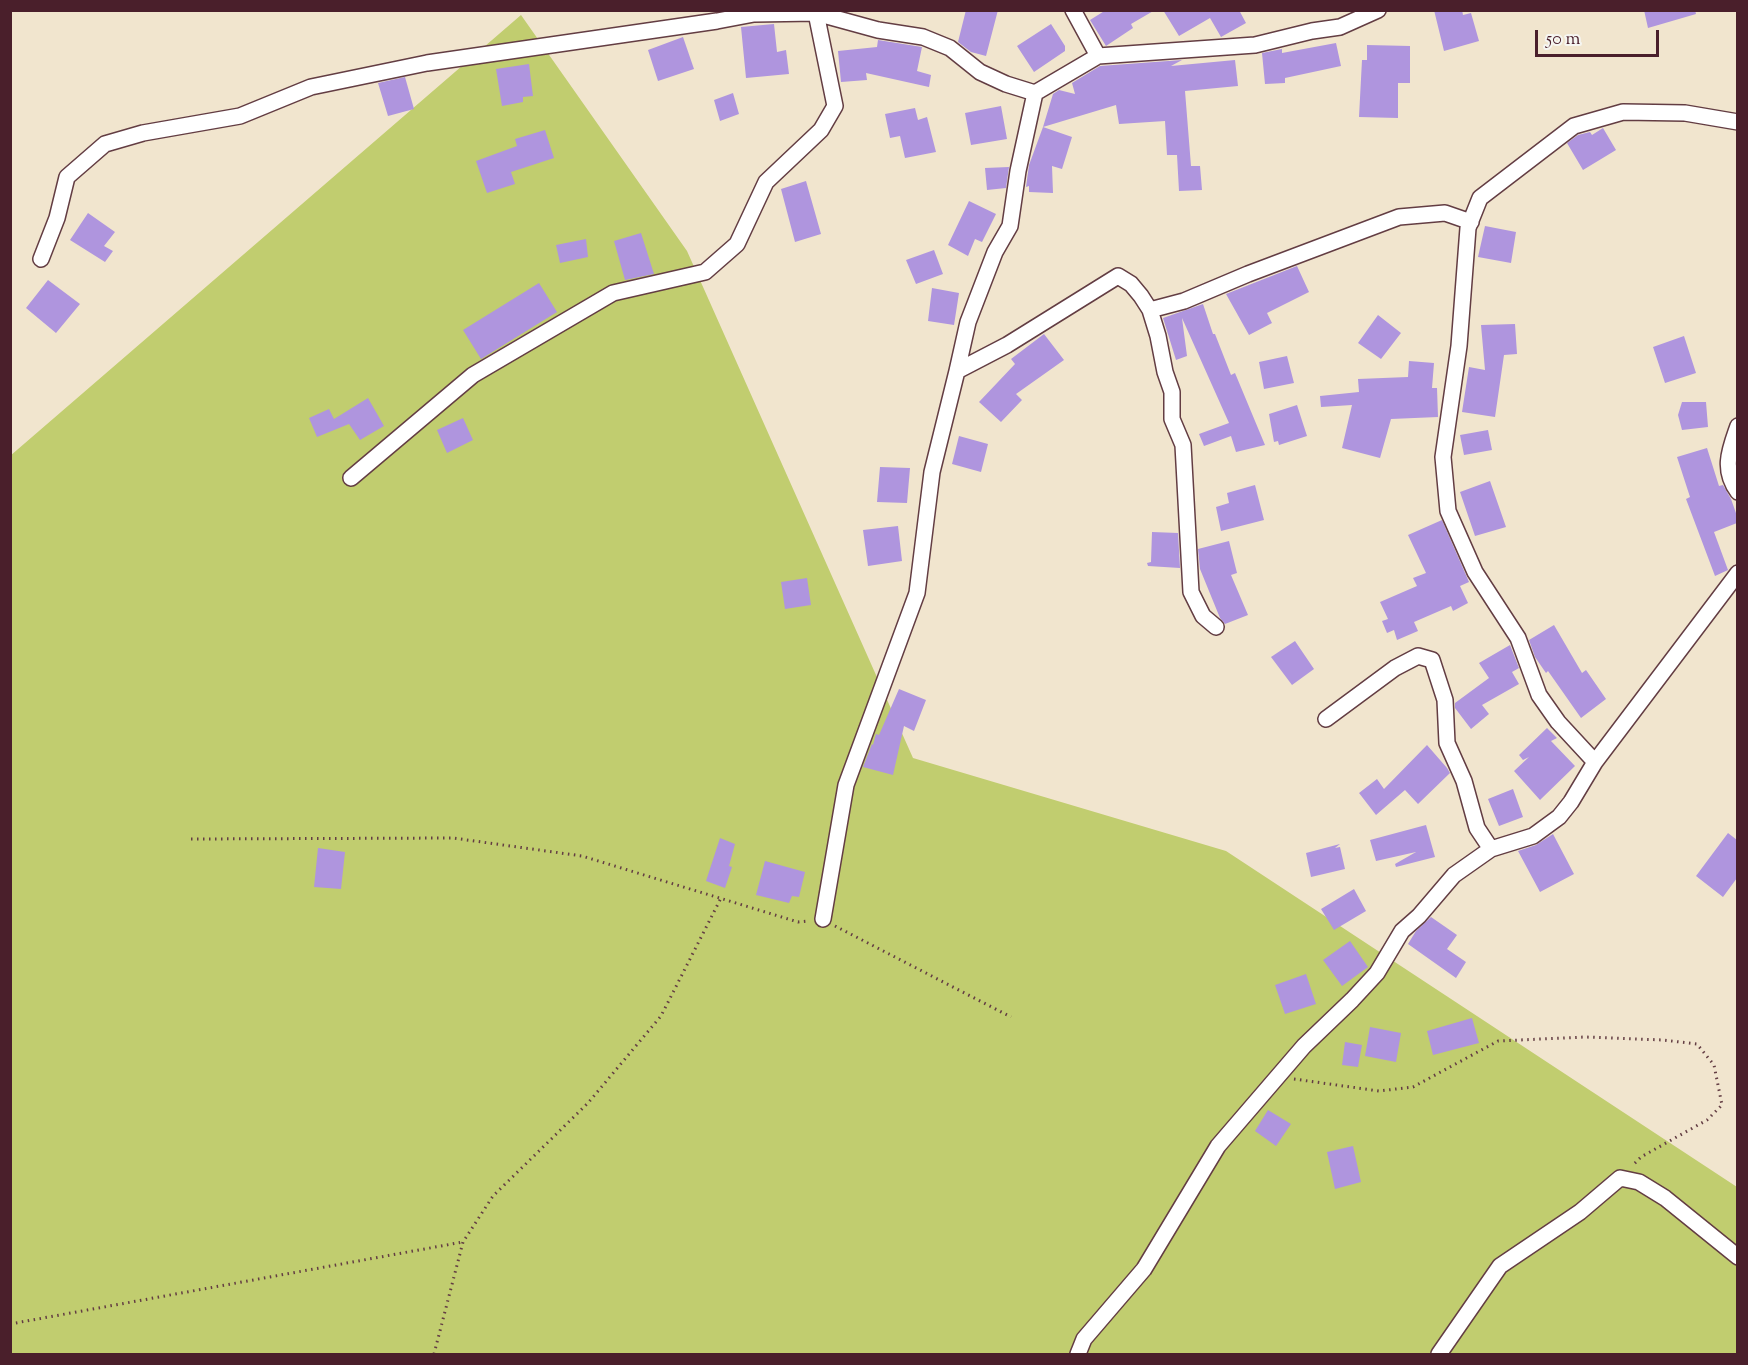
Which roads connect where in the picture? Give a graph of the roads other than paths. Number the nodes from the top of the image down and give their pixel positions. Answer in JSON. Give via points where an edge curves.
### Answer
{"nodes":[{"id":1,"x":1073,"y":10,"type":"edge"},
{"id":2,"x":1378,"y":10,"type":"edge"},
{"id":3,"x":816,"y":13,"type":"junction"},
{"id":4,"x":1098,"y":56,"type":"junction"},
{"id":5,"x":1035,"y":93,"type":"junction"},
{"id":6,"x":1737,"y":122,"type":"edge"},
{"id":7,"x":1471,"y":222,"type":"junction"},
{"id":8,"x":41,"y":259,"type":"dead end"},
{"id":9,"x":1150,"y":309,"type":"junction"},
{"id":10,"x":957,"y":371,"type":"junction"},
{"id":11,"x":1737,"y":426,"type":"edge"},
{"id":12,"x":351,"y":478,"type":"dead end"},
{"id":13,"x":1737,"y":492,"type":"edge"},
{"id":14,"x":1737,"y":573,"type":"edge"},
{"id":15,"x":1216,"y":627,"type":"dead end"},
{"id":16,"x":1326,"y":719,"type":"dead end"},
{"id":17,"x":1595,"y":762,"type":"junction"},
{"id":18,"x":1491,"y":849,"type":"junction"},
{"id":19,"x":823,"y":919,"type":"road end"},
{"id":20,"x":1737,"y":1257,"type":"edge"},
{"id":21,"x":1078,"y":1354,"type":"edge"},
{"id":22,"x":1439,"y":1354,"type":"edge"}],
"edges":[{"from":1,"to":4,"type":"street"},
{"from":2,"to":4,"type":"street","via":[[1340,27],[1255,45]]},
{"from":3,"to":5,"type":"street","via":[[878,30],[923,37],[950,48],[980,72]]},
{"from":3,"to":8,"type":"street","via":[[754,14],[427,63],[311,87],[240,116],[105,144],[67,177]]},
{"from":3,"to":12,"type":"street","via":[[835,106],[821,130],[766,182],[737,244],[705,272],[613,293],[473,375]]},
{"from":4,"to":5,"type":"street"},
{"from":5,"to":10,"type":"street","via":[[1010,226],[995,252],[968,322]]},
{"from":6,"to":7,"type":"street","via":[[1685,113],[1623,112],[1574,126],[1480,198]]},
{"from":7,"to":9,"type":"street","via":[[1445,213],[1399,217],[1184,301]]},
{"from":7,"to":17,"type":"street","via":[[1443,457],[1448,511],[1475,572],[1518,638],[1539,695]]},
{"from":9,"to":10,"type":"street","via":[[1131,284],[1118,276],[1008,345]]},
{"from":9,"to":15,"type":"street","via":[[1172,392],[1172,418],[1183,445],[1191,592],[1203,616]]},
{"from":10,"to":19,"type":"street","via":[[932,472],[917,593],[846,785]]},
{"from":11,"to":13,"type":"street","via":[[1727,460]]},
{"from":14,"to":17,"type":"street"},
{"from":16,"to":18,"type":"street","via":[[1395,668],[1418,656],[1432,660],[1445,700],[1447,743],[1478,828]]},
{"from":17,"to":18,"type":"street","via":[[1559,818],[1533,836]]},
{"from":18,"to":21,"type":"street","via":[[1454,875],[1402,931],[1377,973],[1304,1046],[1218,1146],[1144,1269],[1084,1339]]},
{"from":20,"to":22,"type":"street","via":[[1665,1198],[1639,1182],[1620,1178],[1580,1212],[1500,1266]]}]}
